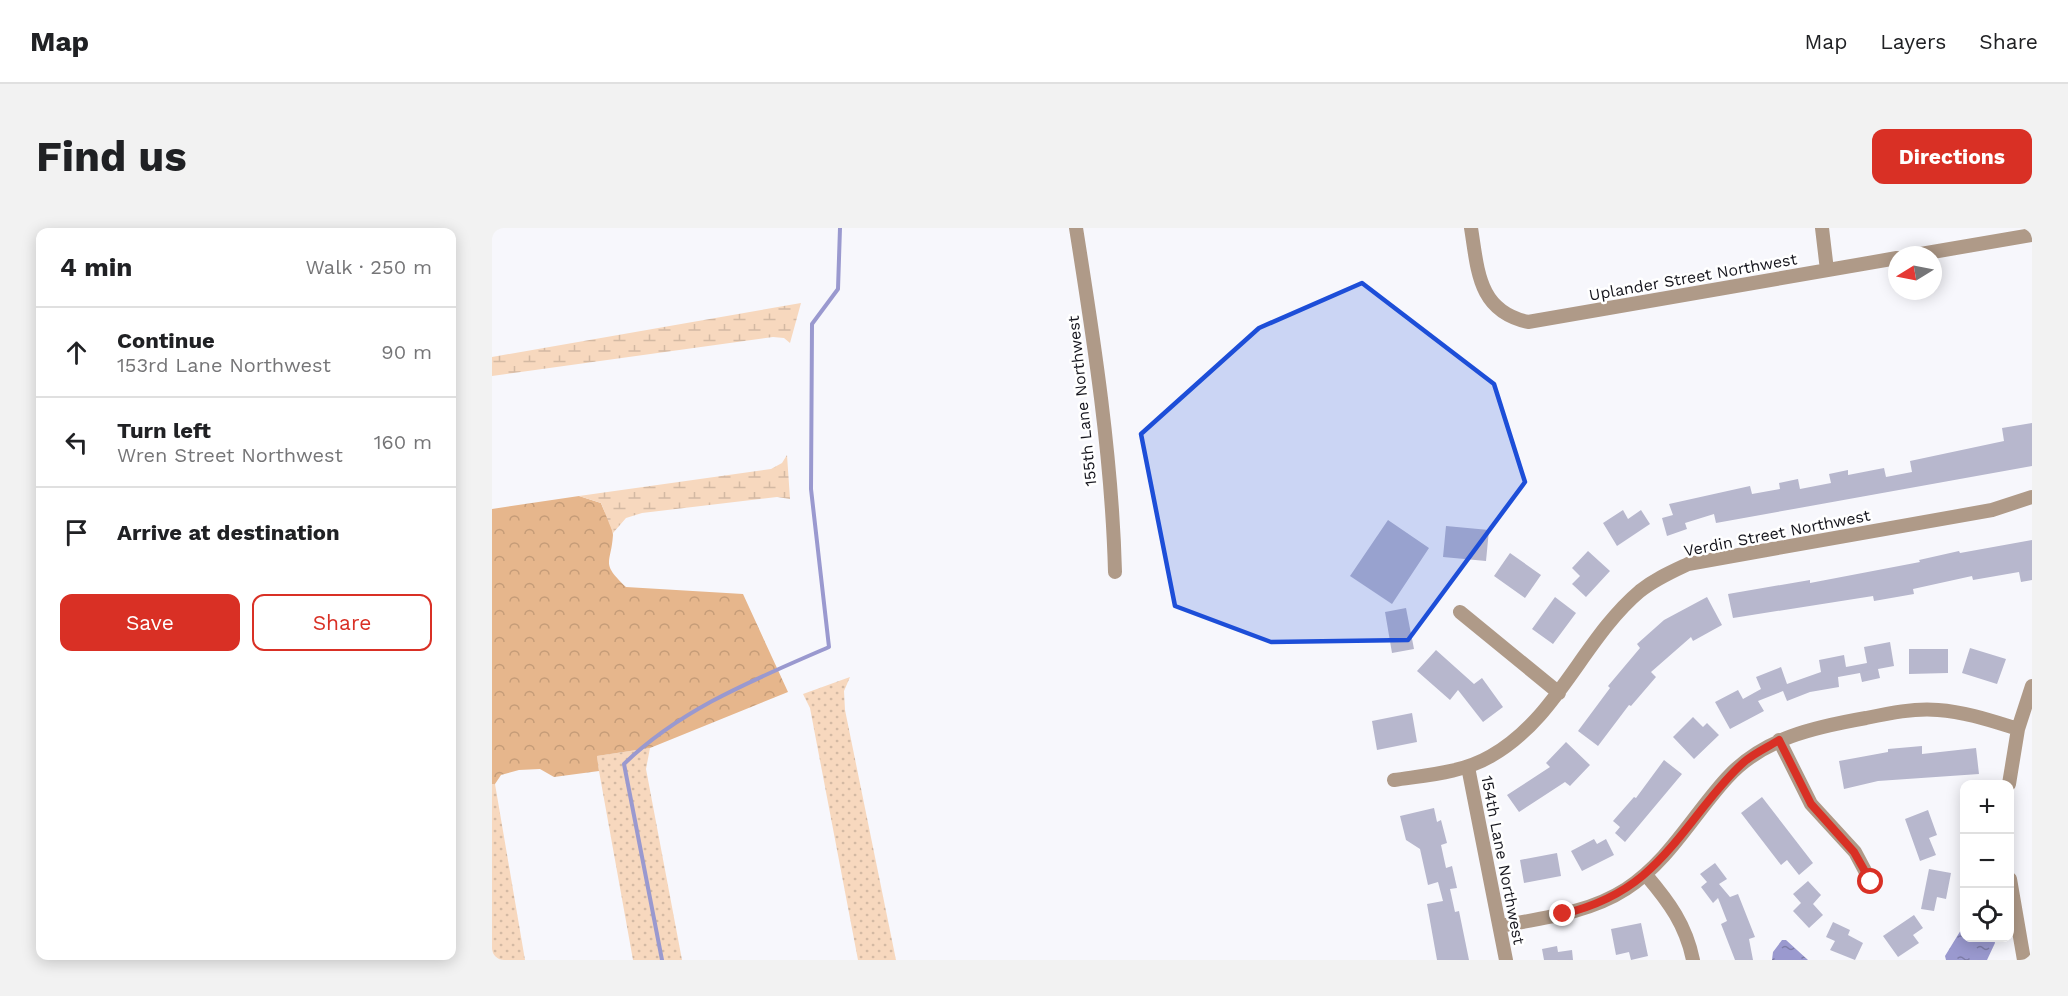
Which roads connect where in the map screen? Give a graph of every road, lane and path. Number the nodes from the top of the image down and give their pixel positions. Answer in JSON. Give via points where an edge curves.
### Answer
{"nodes":[{"id":1,"x":1076,"y":228,"type":"edge"},
{"id":2,"x":1471,"y":228,"type":"edge"},
{"id":3,"x":1822,"y":228,"type":"edge"},
{"id":4,"x":2032,"y":235,"type":"edge"},
{"id":5,"x":1942,"y":250,"type":"edge"},
{"id":6,"x":1888,"y":260,"type":"edge"},
{"id":7,"x":1827,"y":270,"type":"junction"},
{"id":8,"x":2032,"y":497,"type":"edge"},
{"id":9,"x":1115,"y":572,"type":"dead end"},
{"id":10,"x":1460,"y":612,"type":"dead end"},
{"id":11,"x":2032,"y":686,"type":"edge"},
{"id":12,"x":1559,"y":693,"type":"junction"},
{"id":13,"x":2018,"y":729,"type":"junction"},
{"id":14,"x":1779,"y":740,"type":"junction"},
{"id":15,"x":1468,"y":767,"type":"junction"},
{"id":16,"x":1394,"y":780,"type":"dead end"},
{"id":17,"x":2010,"y":780,"type":"edge"},
{"id":18,"x":1646,"y":875,"type":"junction"},
{"id":19,"x":1871,"y":882,"type":"dead end"},
{"id":20,"x":2012,"y":888,"type":"edge"},
{"id":21,"x":1500,"y":926,"type":"junction"},
{"id":22,"x":1506,"y":960,"type":"edge"},
{"id":23,"x":1693,"y":960,"type":"edge"},
{"id":24,"x":2024,"y":960,"type":"edge"}],
"edges":[{"from":1,"to":9,"type":"street","name":"155th Lane Northwest","via":[[1098,382]]},
{"from":2,"to":7,"type":"street","name":"Uplander Street Northwest","via":[[1481,284],[1489,301],[1512,318],[1528,322]]},
{"from":3,"to":7,"type":"street"},
{"from":4,"to":5,"type":"street"},
{"from":6,"to":7,"type":"street","name":"Uplander Street Northwest"},
{"from":8,"to":12,"type":"street","name":"Verdin Street Northwest","via":[[1992,510],[1688,564],[1640,591],[1600,636]]},
{"from":10,"to":12,"type":"street"},
{"from":11,"to":13,"type":"street"},
{"from":12,"to":15,"type":"street","name":"Verdin Street Northwest","via":[[1511,743]]},
{"from":13,"to":14,"type":"street","via":[[1959,713],[1920,710],[1842,722]]},
{"from":13,"to":17,"type":"street"},
{"from":14,"to":18,"type":"street","via":[[1727,777]]},
{"from":14,"to":19,"type":"street","via":[[1811,804],[1854,852]]},
{"from":15,"to":16,"type":"street","name":"Verdin Street Northwest"},
{"from":15,"to":21,"type":"street","name":"154th Lane Northwest"},
{"from":18,"to":21,"type":"street","via":[[1585,909]]},
{"from":18,"to":23,"type":"street","via":[[1676,911]]},
{"from":20,"to":24,"type":"street"},
{"from":21,"to":22,"type":"street","name":"154th Lane Northwest"}]}
